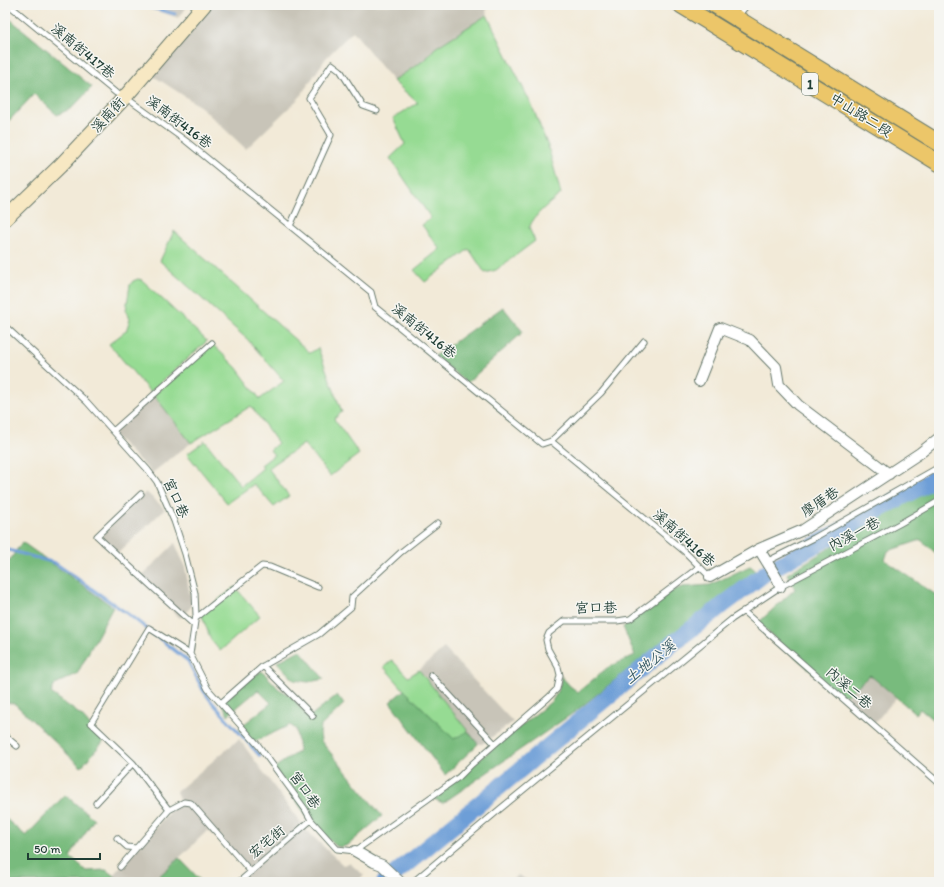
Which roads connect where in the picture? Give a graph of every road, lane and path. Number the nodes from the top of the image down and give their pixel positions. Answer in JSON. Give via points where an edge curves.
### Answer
{"nodes":[{"id":1,"x":9,"y":5,"type":"edge"},
{"id":2,"x":204,"y":5,"type":"edge"},
{"id":3,"x":681,"y":5,"type":"edge"},
{"id":4,"x":715,"y":5,"type":"edge"},
{"id":5,"x":748,"y":5,"type":"edge"},
{"id":6,"x":736,"y":18,"type":"junction"},
{"id":7,"x":125,"y":97,"type":"junction"},
{"id":8,"x":377,"y":111,"type":"dead end"},
{"id":9,"x":939,"y":143,"type":"edge"},
{"id":10,"x":939,"y":163,"type":"edge"},
{"id":11,"x":5,"y":218,"type":"edge"},
{"id":12,"x":290,"y":226,"type":"junction"},
{"id":13,"x":5,"y":326,"type":"edge"},
{"id":14,"x":644,"y":341,"type":"dead end"},
{"id":15,"x":212,"y":343,"type":"dead end"},
{"id":16,"x":699,"y":381,"type":"dead end"},
{"id":17,"x":113,"y":431,"type":"junction"},
{"id":18,"x":939,"y":438,"type":"edge"},
{"id":19,"x":551,"y":441,"type":"junction"},
{"id":20,"x":939,"y":467,"type":"edge"},
{"id":21,"x":889,"y":474,"type":"junction"},
{"id":22,"x":141,"y":494,"type":"dead end"},
{"id":23,"x":939,"y":501,"type":"edge"},
{"id":24,"x":438,"y":523,"type":"dead end"},
{"id":25,"x":759,"y":549,"type":"junction"},
{"id":26,"x":766,"y":562,"type":"junction"},
{"id":27,"x":700,"y":568,"type":"junction"},
{"id":28,"x":710,"y":577,"type":"joint"},
{"id":29,"x":779,"y":584,"type":"junction"},
{"id":30,"x":318,"y":587,"type":"dead end"},
{"id":31,"x":743,"y":611,"type":"junction"},
{"id":32,"x":196,"y":618,"type":"junction"},
{"id":33,"x":194,"y":625,"type":"junction"},
{"id":34,"x":190,"y":654,"type":"junction"},
{"id":35,"x":263,"y":666,"type":"junction"},
{"id":36,"x":431,"y":675,"type":"dead end"},
{"id":37,"x":221,"y":703,"type":"junction"},
{"id":38,"x":313,"y":716,"type":"dead end"},
{"id":39,"x":5,"y":736,"type":"edge"},
{"id":40,"x":495,"y":744,"type":"junction"},
{"id":41,"x":17,"y":746,"type":"dead end"},
{"id":42,"x":134,"y":763,"type":"junction"},
{"id":43,"x":939,"y":783,"type":"edge"},
{"id":44,"x":96,"y":803,"type":"dead end"},
{"id":45,"x":169,"y":810,"type":"junction"},
{"id":46,"x":311,"y":820,"type":"junction"},
{"id":47,"x":117,"y":838,"type":"dead end"},
{"id":48,"x":136,"y":848,"type":"junction"},
{"id":49,"x":355,"y":851,"type":"junction"},
{"id":50,"x":120,"y":867,"type":"dead end"},
{"id":51,"x":251,"y":872,"type":"junction"},
{"id":52,"x":399,"y":881,"type":"edge"},
{"id":53,"x":239,"y":882,"type":"edge"},
{"id":54,"x":413,"y":882,"type":"edge"}],
"edges":[{"from":1,"to":7,"type":"lane","name":"溪南街417巷","via":[[116,93]]},
{"from":2,"to":7,"type":"street","name":"溪南街"},
{"from":3,"to":10,"type":"main road","name":"中山路二段","number":"1"},
{"from":4,"to":6,"type":"main road","name":"中山路二段","number":"1"},
{"from":5,"to":6,"type":"lane"},
{"from":6,"to":9,"type":"main road","name":"中山路二段","number":"1"},
{"from":7,"to":11,"type":"street","name":"溪南街","via":[[61,165]]},
{"from":7,"to":12,"type":"lane","name":"溪南街416巷","via":[[186,141]]},
{"from":8,"to":12,"type":"lane","via":[[363,106],[340,70],[332,64],[309,98],[331,135]]},
{"from":12,"to":19,"type":"lane","name":"溪南街416巷","via":[[371,292],[376,307],[542,444]]},
{"from":13,"to":17,"type":"lane","name":"宮口巷","via":[[87,402]]},
{"from":14,"to":19,"type":"lane","via":[[601,393]]},
{"from":15,"to":17,"type":"lane"},
{"from":16,"to":21,"type":"street","via":[[720,328],[750,340],[776,367],[779,385],[798,404]]},
{"from":17,"to":32,"type":"lane","name":"宮口巷","via":[[157,482],[185,554],[195,593]]},
{"from":18,"to":21,"type":"street","name":"廖厝巷"},
{"from":19,"to":27,"type":"lane","name":"溪南街416巷","via":[[684,551]]},
{"from":20,"to":26,"type":"lane","via":[[814,538]]},
{"from":21,"to":25,"type":"street","name":"廖厝巷","via":[[803,530]]},
{"from":22,"to":33,"type":"lane","via":[[97,536]]},
{"from":23,"to":29,"type":"lane","name":"內溪一巷"},
{"from":24,"to":35,"type":"lane","via":[[401,552],[352,597],[351,607],[319,634]]},
{"from":25,"to":26,"type":"street"},
{"from":25,"to":28,"type":"street","name":"廖厝巷"},
{"from":26,"to":29,"type":"street"},
{"from":27,"to":28,"type":"lane","name":"溪南街416巷"},
{"from":27,"to":40,"type":"lane","name":"宮口巷","via":[[630,619],[564,620],[549,633],[546,640],[558,667],[560,676],[557,689]]},
{"from":29,"to":31,"type":"lane","name":"內溪一巷"},
{"from":30,"to":32,"type":"lane","via":[[262,566]]},
{"from":31,"to":43,"type":"lane","name":"內溪二巷"},
{"from":31,"to":54,"type":"lane","name":"內溪一巷"},
{"from":32,"to":33,"type":"lane","name":"宮口巷"},
{"from":33,"to":34,"type":"lane","name":"宮口巷"},
{"from":34,"to":37,"type":"lane","name":"宮口巷","via":[[208,689]]},
{"from":34,"to":42,"type":"lane","via":[[149,628],[91,723]]},
{"from":35,"to":37,"type":"lane"},
{"from":35,"to":38,"type":"lane"},
{"from":36,"to":40,"type":"lane"},
{"from":37,"to":46,"type":"lane","name":"宮口巷","via":[[258,745]]},
{"from":39,"to":41,"type":"lane"},
{"from":40,"to":49,"type":"lane","name":"宮口巷","via":[[459,777]]},
{"from":42,"to":44,"type":"lane"},
{"from":42,"to":45,"type":"lane"},
{"from":45,"to":48,"type":"lane"},
{"from":45,"to":51,"type":"lane","via":[[184,802],[191,803]]},
{"from":46,"to":49,"type":"lane","name":"宮口巷","via":[[337,849]]},
{"from":46,"to":51,"type":"lane","name":"宏宅街"},
{"from":47,"to":48,"type":"lane","via":[[127,847]]},
{"from":48,"to":50,"type":"lane"},
{"from":49,"to":52,"type":"street","via":[[382,865]]},
{"from":51,"to":53,"type":"lane","name":"宏宅街"}]}
